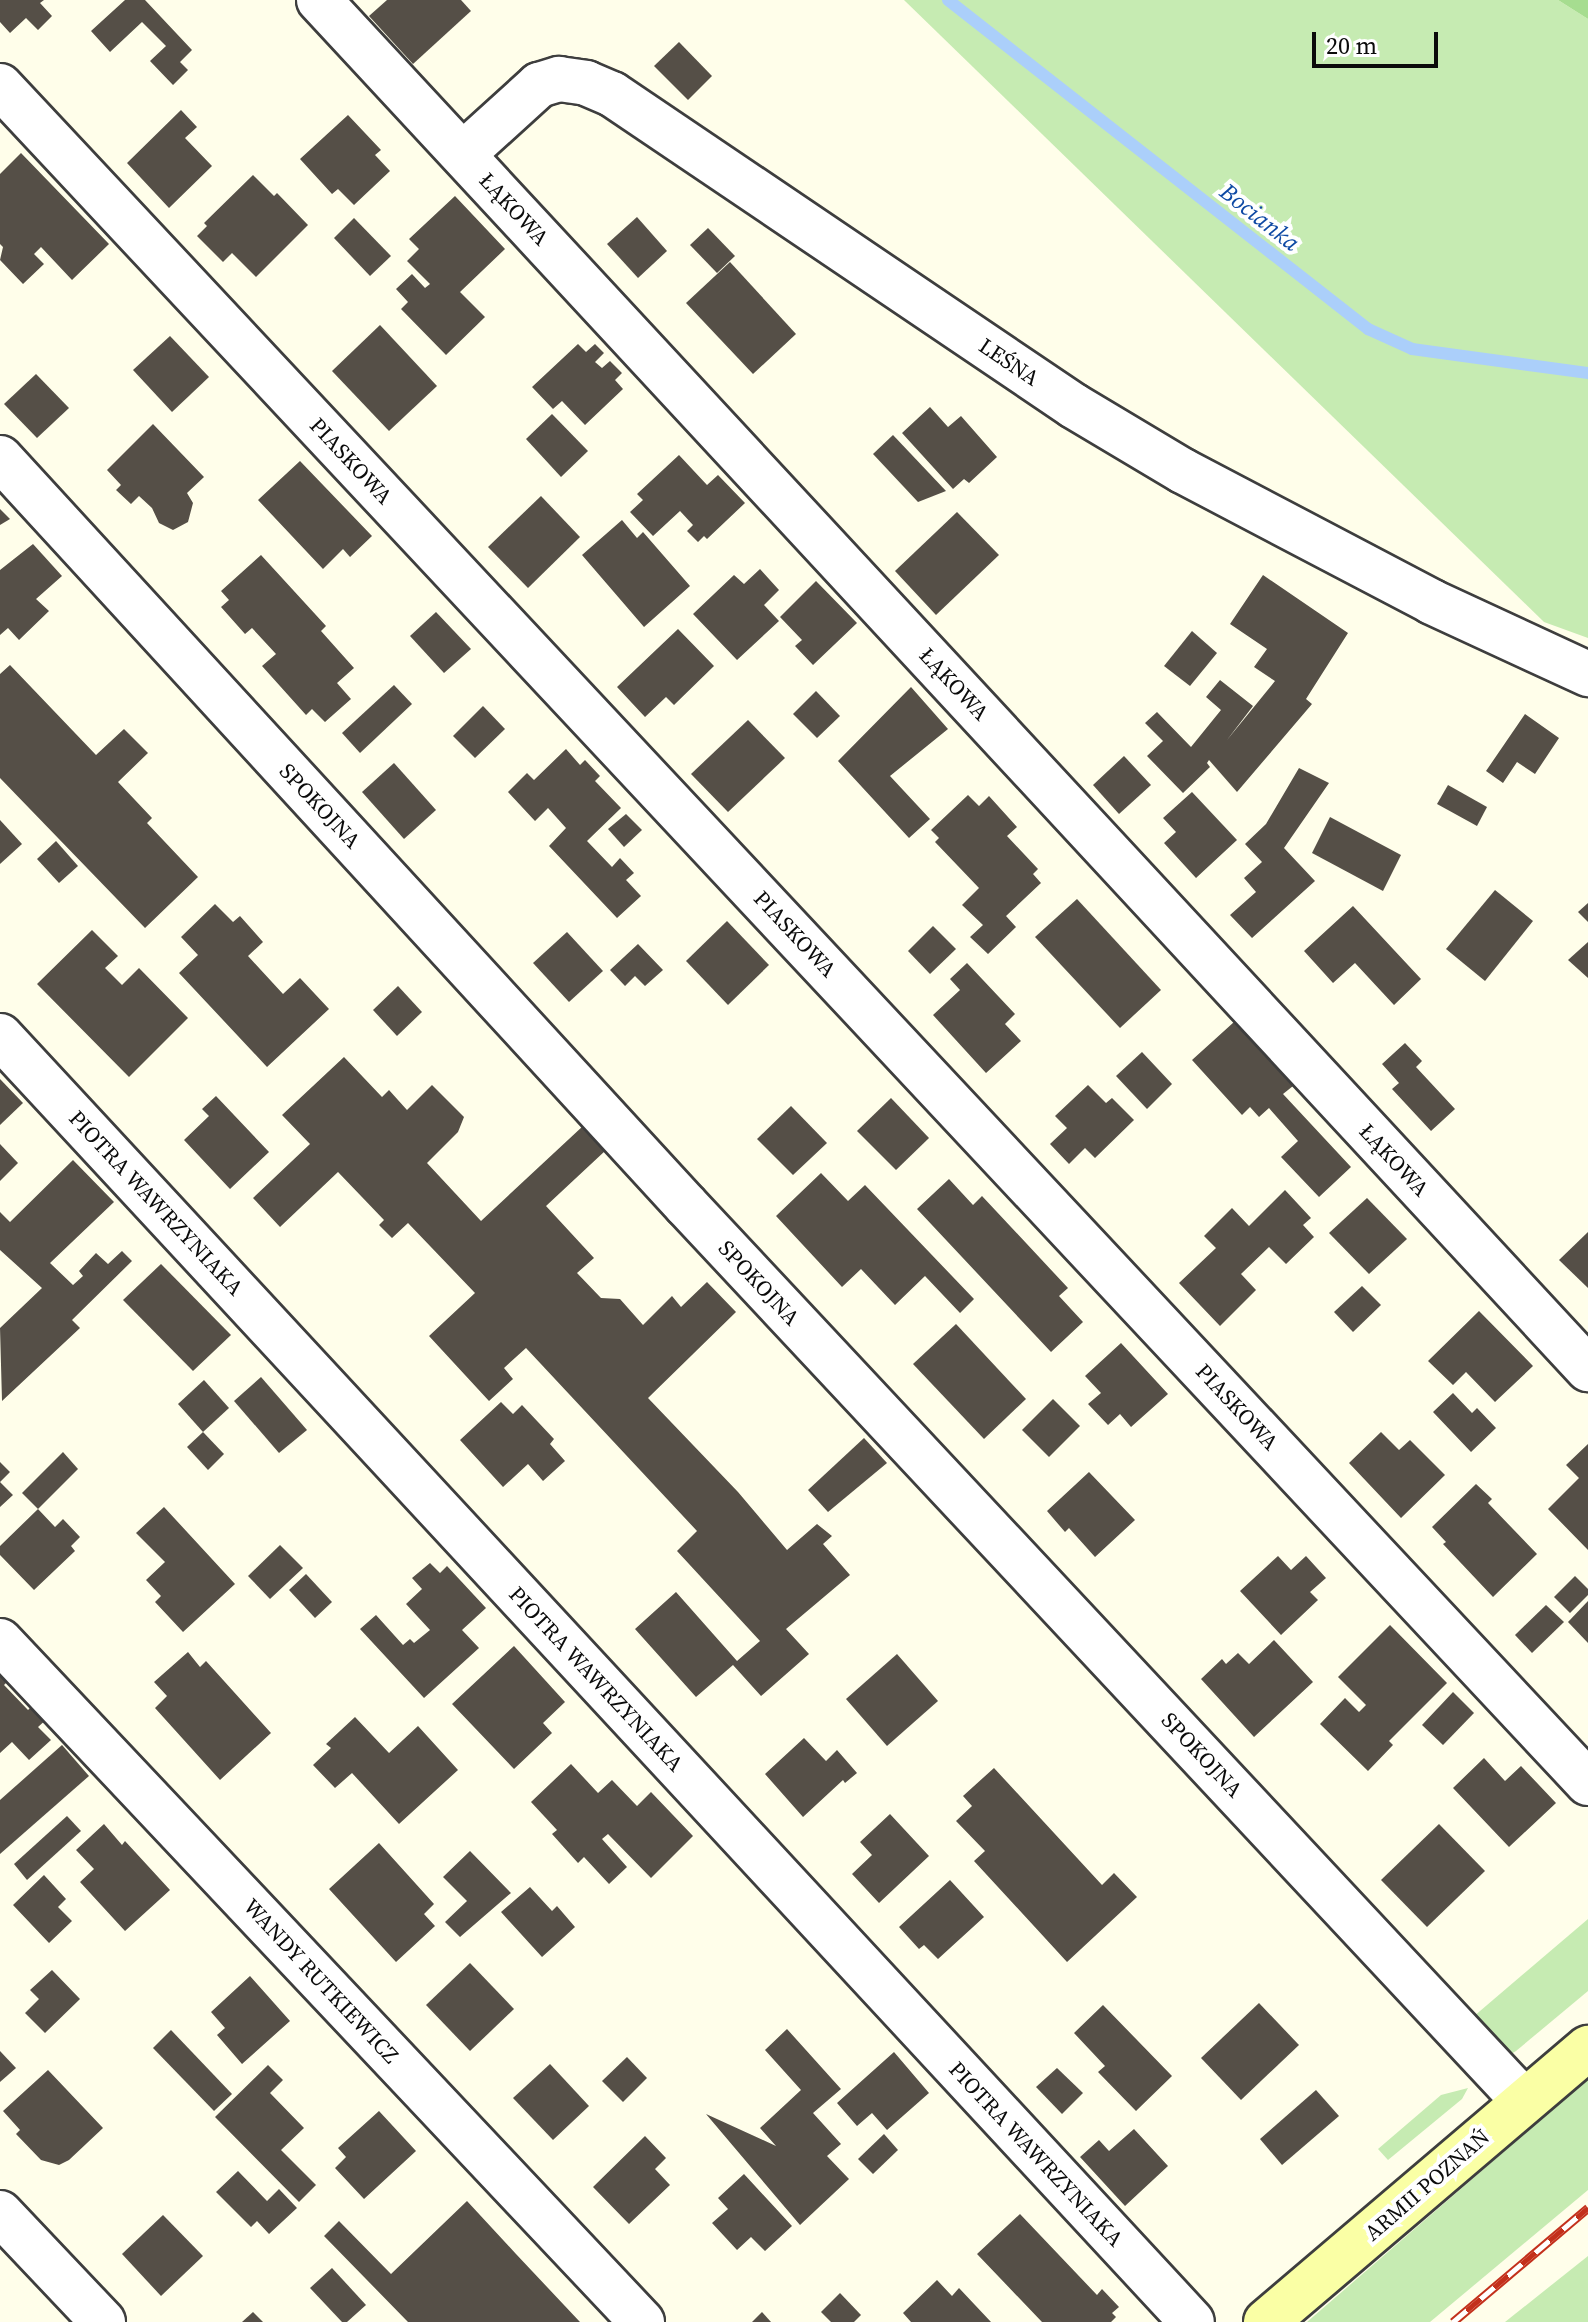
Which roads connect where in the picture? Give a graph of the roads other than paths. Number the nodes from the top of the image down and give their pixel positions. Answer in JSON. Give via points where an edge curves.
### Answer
{"nodes":[{"id":1,"x":319,"y":0,"type":"edge"},
{"id":2,"x":0,"y":86,"type":"edge"},
{"id":3,"x":463,"y":154,"type":"junction"},
{"id":4,"x":0,"y":458,"type":"edge"},
{"id":5,"x":1588,"y":674,"type":"edge"},
{"id":6,"x":0,"y":1036,"type":"edge"},
{"id":7,"x":1588,"y":1369,"type":"edge"},
{"id":8,"x":0,"y":1641,"type":"edge"},
{"id":9,"x":1588,"y":1783,"type":"edge"},
{"id":10,"x":1588,"y":2048,"type":"edge"},
{"id":11,"x":1524,"y":2101,"type":"junction"},
{"id":12,"x":0,"y":2213,"type":"edge"},
{"id":13,"x":103,"y":2322,"type":"edge"},
{"id":14,"x":642,"y":2322,"type":"edge"},
{"id":15,"x":1192,"y":2322,"type":"edge"},
{"id":16,"x":1266,"y":2322,"type":"edge"}],
"edges":[{"from":1,"to":3,"type":"street","name":"ŁĄKOWA"},
{"from":2,"to":9,"type":"street","name":"PIASKOWA"},
{"from":3,"to":5,"type":"street","name":"LEŚNA","via":[[539,85],[559,79],[612,94],[1074,406],[1183,471],[1432,602]]},
{"from":3,"to":7,"type":"street","name":"ŁĄKOWA"},
{"from":4,"to":11,"type":"street","name":"SPOKOJNA","via":[[675,1193]]},
{"from":6,"to":15,"type":"street","name":"PIOTRA WAWRZYNIAKA"},
{"from":8,"to":14,"type":"street","name":"WANDY RUTKIEWICZ"},
{"from":10,"to":11,"type":"main road","name":"ARMII POZNAŃ"},
{"from":11,"to":16,"type":"main road","name":"ARMII POZNAŃ"},
{"from":12,"to":13,"type":"street"}]}
